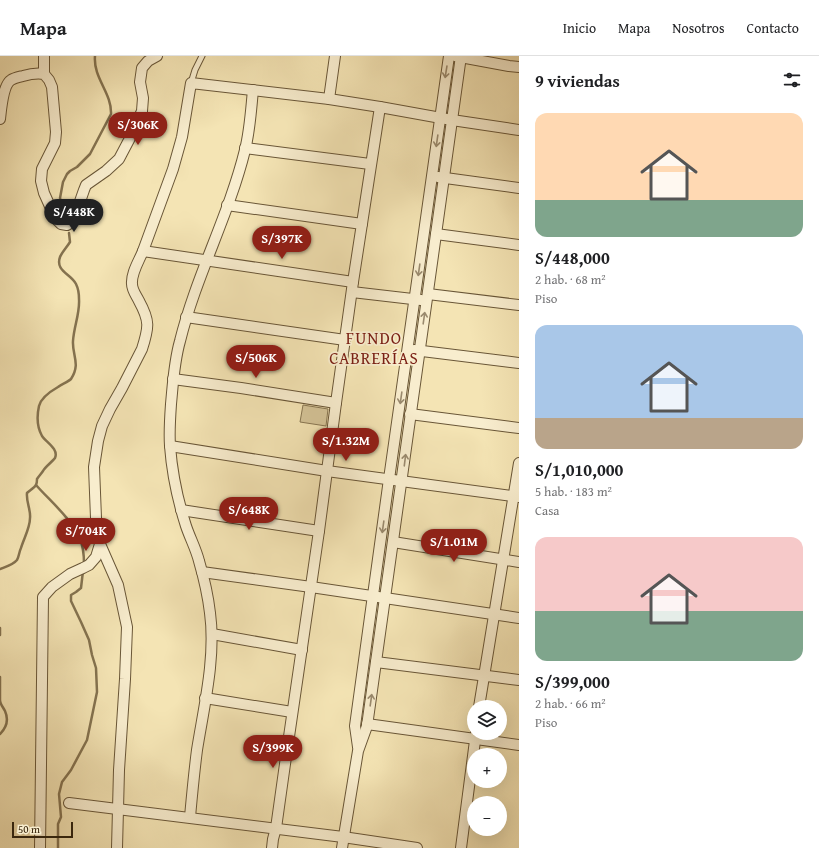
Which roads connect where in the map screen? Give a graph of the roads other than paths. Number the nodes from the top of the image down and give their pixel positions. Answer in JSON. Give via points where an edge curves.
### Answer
{"nodes":[{"id":1,"x":44,"y":56,"type":"edge"},
{"id":2,"x":158,"y":56,"type":"edge"},
{"id":3,"x":202,"y":56,"type":"edge"},
{"id":4,"x":335,"y":56,"type":"edge"},
{"id":5,"x":449,"y":56,"type":"edge"},
{"id":6,"x":459,"y":56,"type":"edge"},
{"id":7,"x":519,"y":67,"type":"edge"},
{"id":8,"x":44,"y":74,"type":"junction"},
{"id":9,"x":191,"y":83,"type":"junction"},
{"id":10,"x":254,"y":90,"type":"junction"},
{"id":11,"x":329,"y":99,"type":"junction"},
{"id":12,"x":380,"y":107,"type":"junction"},
{"id":13,"x":440,"y":118,"type":"junction"},
{"id":14,"x":0,"y":119,"type":"edge"},
{"id":15,"x":452,"y":120,"type":"junction"},
{"id":16,"x":519,"y":130,"type":"edge"},
{"id":17,"x":245,"y":148,"type":"junction"},
{"id":18,"x":370,"y":164,"type":"junction"},
{"id":19,"x":432,"y":176,"type":"junction"},
{"id":20,"x":444,"y":178,"type":"junction"},
{"id":21,"x":519,"y":188,"type":"edge"},
{"id":22,"x":227,"y":205,"type":"junction"},
{"id":23,"x":362,"y":224,"type":"junction"},
{"id":24,"x":436,"y":234,"type":"junction"},
{"id":25,"x":519,"y":245,"type":"edge"},
{"id":26,"x":143,"y":251,"type":"junction"},
{"id":27,"x":207,"y":260,"type":"junction"},
{"id":28,"x":352,"y":287,"type":"junction"},
{"id":29,"x":427,"y":298,"type":"junction"},
{"id":30,"x":415,"y":300,"type":"junction"},
{"id":31,"x":519,"y":305,"type":"edge"},
{"id":32,"x":186,"y":317,"type":"junction"},
{"id":33,"x":345,"y":340,"type":"junction"},
{"id":34,"x":408,"y":349,"type":"junction"},
{"id":35,"x":420,"y":351,"type":"junction"},
{"id":36,"x":519,"y":363,"type":"edge"},
{"id":37,"x":173,"y":379,"type":"junction"},
{"id":38,"x":336,"y":403,"type":"junction"},
{"id":39,"x":410,"y":414,"type":"junction"},
{"id":40,"x":519,"y":428,"type":"edge"},
{"id":41,"x":170,"y":446,"type":"junction"},
{"id":42,"x":519,"y":463,"type":"edge"},
{"id":43,"x":327,"y":470,"type":"junction"},
{"id":44,"x":389,"y":479,"type":"junction"},
{"id":45,"x":402,"y":481,"type":"junction"},
{"id":46,"x":517,"y":496,"type":"edge"},
{"id":47,"x":181,"y":510,"type":"junction"},
{"id":48,"x":319,"y":531,"type":"junction"},
{"id":49,"x":393,"y":542,"type":"junction"},
{"id":50,"x":100,"y":544,"type":"junction"},
{"id":51,"x":504,"y":560,"type":"junction"},
{"id":52,"x":519,"y":562,"type":"edge"},
{"id":53,"x":202,"y":572,"type":"junction"},
{"id":54,"x":311,"y":587,"type":"junction"},
{"id":55,"x":373,"y":596,"type":"junction"},
{"id":56,"x":385,"y":598,"type":"junction"},
{"id":57,"x":494,"y":614,"type":"junction"},
{"id":58,"x":519,"y":618,"type":"edge"},
{"id":59,"x":212,"y":634,"type":"junction"},
{"id":60,"x":302,"y":650,"type":"junction"},
{"id":61,"x":376,"y":662,"type":"junction"},
{"id":62,"x":484,"y":676,"type":"junction"},
{"id":63,"x":519,"y":680,"type":"edge"},
{"id":64,"x":205,"y":698,"type":"junction"},
{"id":65,"x":480,"y":700,"type":"edge"},
{"id":66,"x":292,"y":712,"type":"junction"},
{"id":67,"x":367,"y":724,"type":"junction"},
{"id":68,"x":467,"y":735,"type":"edge"},
{"id":69,"x":474,"y":740,"type":"edge"},
{"id":70,"x":495,"y":740,"type":"edge"},
{"id":71,"x":519,"y":745,"type":"edge"},
{"id":72,"x":358,"y":751,"type":"junction"},
{"id":73,"x":69,"y":803,"type":"dead end"},
{"id":74,"x":118,"y":809,"type":"junction"},
{"id":75,"x":190,"y":818,"type":"junction"},
{"id":76,"x":276,"y":828,"type":"junction"},
{"id":77,"x":343,"y":836,"type":"junction"},
{"id":78,"x":40,"y":848,"type":"edge"},
{"id":79,"x":117,"y":848,"type":"edge"},
{"id":80,"x":272,"y":848,"type":"edge"},
{"id":81,"x":342,"y":848,"type":"edge"},
{"id":82,"x":417,"y":848,"type":"edge"},
{"id":83,"x":461,"y":848,"type":"edge"}],
"edges":[{"from":1,"to":8,"type":"street"},
{"from":2,"to":8,"type":"street","via":[[142,68],[142,111],[126,147],[113,165],[86,185],[72,222],[67,225],[57,220],[41,181],[42,169],[55,142],[56,132],[52,87]]},
{"from":3,"to":9,"type":"lane"},
{"from":4,"to":11,"type":"street"},
{"from":5,"to":13,"type":"street","one_way":true},
{"from":6,"to":7,"type":"street"},
{"from":6,"to":15,"type":"street"},
{"from":8,"to":14,"type":"street","via":[[36,73],[11,79],[6,88]]},
{"from":9,"to":10,"type":"street"},
{"from":9,"to":26,"type":"street","via":[[175,163]]},
{"from":10,"to":11,"type":"street"},
{"from":10,"to":17,"type":"street"},
{"from":11,"to":12,"type":"street"},
{"from":12,"to":13,"type":"street"},
{"from":12,"to":18,"type":"street"},
{"from":13,"to":15,"type":"street"},
{"from":13,"to":19,"type":"street","one_way":true},
{"from":15,"to":16,"type":"street"},
{"from":15,"to":20,"type":"street"},
{"from":17,"to":18,"type":"street"},
{"from":17,"to":22,"type":"street"},
{"from":18,"to":23,"type":"street"},
{"from":19,"to":20,"type":"street"},
{"from":19,"to":30,"type":"street","one_way":true},
{"from":20,"to":21,"type":"street"},
{"from":20,"to":24,"type":"street"},
{"from":22,"to":23,"type":"street"},
{"from":22,"to":27,"type":"street"},
{"from":23,"to":28,"type":"street"},
{"from":24,"to":25,"type":"street"},
{"from":24,"to":29,"type":"street"},
{"from":26,"to":27,"type":"street"},
{"from":26,"to":50,"type":"street","via":[[134,272],[132,286],[148,320],[146,337],[102,426],[95,456],[96,518]]},
{"from":27,"to":28,"type":"street"},
{"from":27,"to":32,"type":"street"},
{"from":28,"to":30,"type":"street"},
{"from":28,"to":33,"type":"street"},
{"from":29,"to":30,"type":"street"},
{"from":29,"to":31,"type":"street"},
{"from":35,"to":29,"type":"street","one_way":true},
{"from":30,"to":34,"type":"street"},
{"from":32,"to":33,"type":"street"},
{"from":32,"to":37,"type":"street"},
{"from":33,"to":38,"type":"street"},
{"from":34,"to":35,"type":"street"},
{"from":34,"to":44,"type":"street","one_way":true},
{"from":35,"to":36,"type":"street"},
{"from":35,"to":39,"type":"street"},
{"from":37,"to":38,"type":"street"},
{"from":37,"to":41,"type":"street"},
{"from":38,"to":43,"type":"street"},
{"from":39,"to":40,"type":"street"},
{"from":45,"to":39,"type":"street","one_way":true},
{"from":41,"to":43,"type":"street"},
{"from":41,"to":47,"type":"street"},
{"from":42,"to":46,"type":"street"},
{"from":43,"to":44,"type":"street"},
{"from":43,"to":48,"type":"street"},
{"from":44,"to":45,"type":"street"},
{"from":44,"to":55,"type":"street","one_way":true},
{"from":45,"to":46,"type":"street"},
{"from":45,"to":49,"type":"street"},
{"from":46,"to":51,"type":"street"},
{"from":47,"to":48,"type":"street"},
{"from":47,"to":53,"type":"street"},
{"from":48,"to":54,"type":"street"},
{"from":49,"to":51,"type":"street"},
{"from":49,"to":56,"type":"street"},
{"from":50,"to":74,"type":"street","via":[[118,585],[127,627]]},
{"from":50,"to":78,"type":"street","via":[[93,561],[52,587],[44,597]]},
{"from":51,"to":52,"type":"street"},
{"from":51,"to":57,"type":"street"},
{"from":53,"to":54,"type":"street"},
{"from":53,"to":59,"type":"street"},
{"from":54,"to":55,"type":"street"},
{"from":54,"to":60,"type":"street"},
{"from":55,"to":56,"type":"street"},
{"from":55,"to":72,"type":"street","via":[[355,726]]},
{"from":56,"to":57,"type":"street"},
{"from":56,"to":61,"type":"street"},
{"from":57,"to":58,"type":"street"},
{"from":57,"to":62,"type":"street"},
{"from":59,"to":60,"type":"street"},
{"from":59,"to":64,"type":"street"},
{"from":60,"to":66,"type":"street"},
{"from":61,"to":62,"type":"street"},
{"from":67,"to":61,"type":"street","one_way":true},
{"from":62,"to":63,"type":"street"},
{"from":62,"to":65,"type":"street"},
{"from":64,"to":66,"type":"street"},
{"from":64,"to":75,"type":"street","via":[[196,753]]},
{"from":66,"to":76,"type":"street"},
{"from":67,"to":68,"type":"street"},
{"from":67,"to":72,"type":"street"},
{"from":69,"to":83,"type":"street"},
{"from":70,"to":71,"type":"street"},
{"from":72,"to":77,"type":"street"},
{"from":73,"to":74,"type":"street"},
{"from":74,"to":75,"type":"street"},
{"from":74,"to":79,"type":"street"},
{"from":75,"to":76,"type":"street"},
{"from":76,"to":77,"type":"street"},
{"from":76,"to":80,"type":"street"},
{"from":77,"to":81,"type":"street"},
{"from":77,"to":82,"type":"street"}]}
